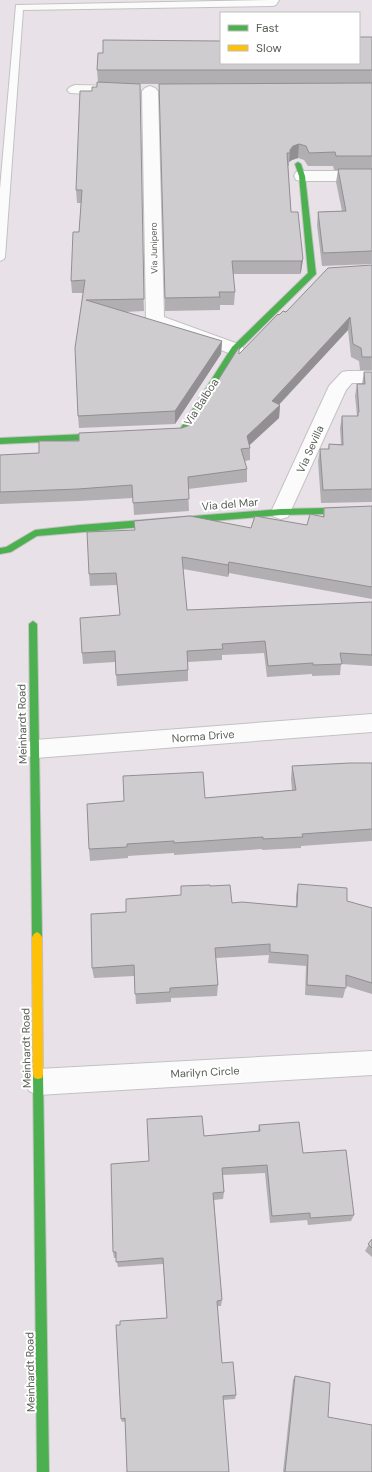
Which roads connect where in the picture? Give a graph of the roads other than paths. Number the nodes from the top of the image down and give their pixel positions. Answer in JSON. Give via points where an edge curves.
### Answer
{"nodes":[{"id":1,"x":274,"y":0,"type":"edge"},
{"id":2,"x":75,"y":90,"type":"dead end"},
{"id":3,"x":300,"y":170,"type":"joint"},
{"id":4,"x":372,"y":176,"type":"edge"},
{"id":5,"x":0,"y":257,"type":"edge"},
{"id":6,"x":235,"y":349,"type":"junction"},
{"id":7,"x":372,"y":377,"type":"edge"},
{"id":8,"x":151,"y":434,"type":"edge"},
{"id":9,"x":120,"y":435,"type":"edge"},
{"id":10,"x":0,"y":441,"type":"edge"},
{"id":11,"x":372,"y":510,"type":"edge"},
{"id":12,"x":281,"y":512,"type":"junction"},
{"id":13,"x":0,"y":551,"type":"edge"},
{"id":14,"x":33,"y":624,"type":"dead end"},
{"id":15,"x":372,"y":723,"type":"edge"},
{"id":16,"x":35,"y":749,"type":"junction"},
{"id":17,"x":372,"y":1063,"type":"edge"},
{"id":18,"x":38,"y":1082,"type":"junction"},
{"id":19,"x":43,"y":1472,"type":"edge"}],
"edges":[{"from":1,"to":5,"type":"lane","via":[[273,3],[19,7]]},
{"from":2,"to":6,"type":"street","name":"Via Junipero","via":[[158,91],[155,320]]},
{"from":3,"to":4,"type":"street"},
{"from":3,"to":6,"type":"street","name":"Via Balboa","via":[[320,274]]},
{"from":6,"to":8,"type":"street","name":"Via Balboa","via":[[182,432]]},
{"from":7,"to":12,"type":"street","name":"Via Sevilla","via":[[348,377],[338,386]]},
{"from":9,"to":10,"type":"street"},
{"from":11,"to":12,"type":"street","name":"Via del Mar"},
{"from":12,"to":13,"type":"street","name":"Via del Mar","via":[[35,534],[8,550]]},
{"from":14,"to":16,"type":"street","name":"Meinhardt Road"},
{"from":15,"to":16,"type":"street","name":"Norma Drive"},
{"from":16,"to":18,"type":"street","name":"Meinhardt Road"},
{"from":17,"to":18,"type":"street","name":"Marilyn Circle"},
{"from":18,"to":19,"type":"street","name":"Meinhardt Road"}]}
